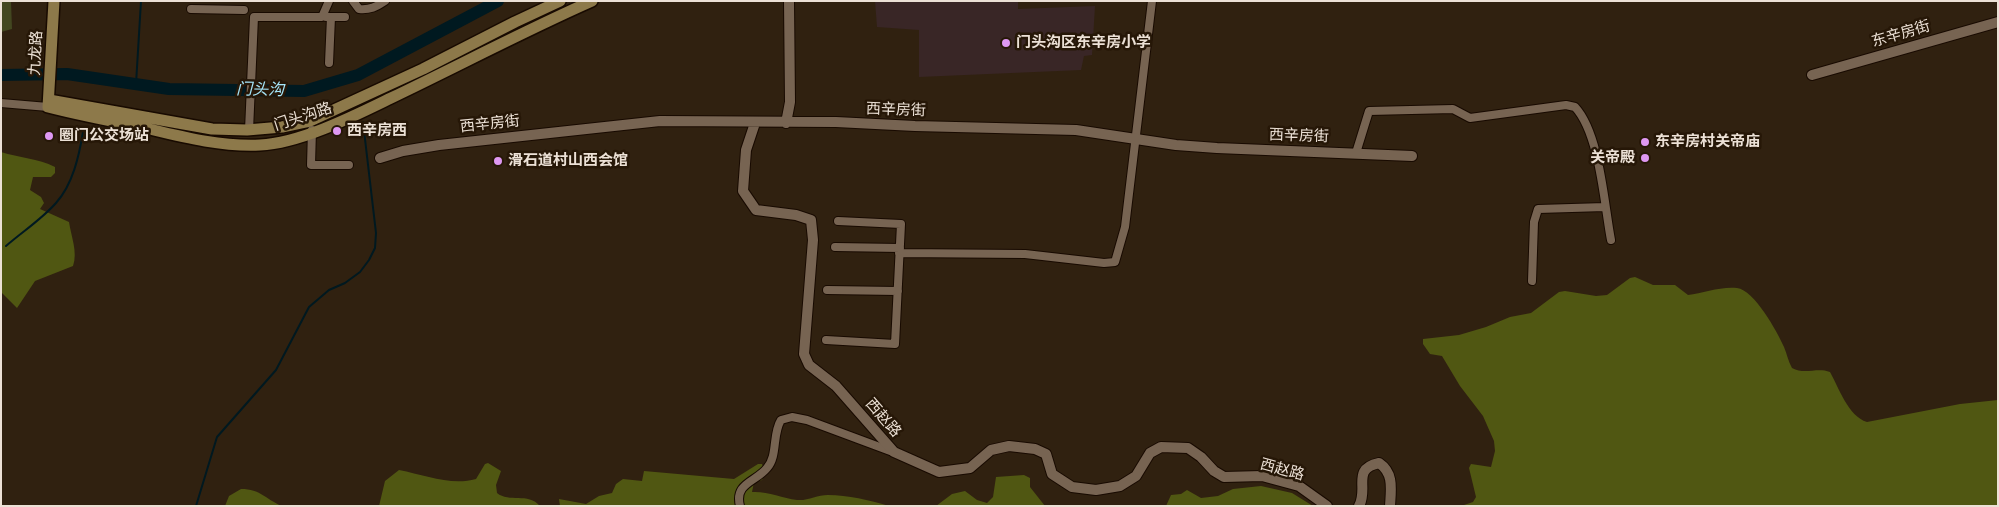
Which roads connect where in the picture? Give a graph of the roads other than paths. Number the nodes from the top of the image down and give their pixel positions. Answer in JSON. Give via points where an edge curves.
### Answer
{"nodes":[{"id":1,"x":54,"y":1,"type":"edge"},
{"id":2,"x":240,"y":1,"type":"edge"},
{"id":3,"x":329,"y":1,"type":"edge"},
{"id":4,"x":353,"y":1,"type":"edge"},
{"id":5,"x":385,"y":1,"type":"edge"},
{"id":6,"x":560,"y":1,"type":"edge"},
{"id":7,"x":592,"y":1,"type":"edge"},
{"id":8,"x":789,"y":1,"type":"edge"},
{"id":9,"x":1152,"y":1,"type":"edge"},
{"id":10,"x":191,"y":9,"type":"dead end"},
{"id":11,"x":244,"y":10,"type":"junction"},
{"id":12,"x":254,"y":17,"type":"junction"},
{"id":13,"x":332,"y":17,"type":"junction"},
{"id":14,"x":344,"y":17,"type":"dead end"},
{"id":15,"x":322,"y":18,"type":"junction"},
{"id":16,"x":1998,"y":22,"type":"edge"},
{"id":17,"x":329,"y":63,"type":"dead end"},
{"id":18,"x":1812,"y":75,"type":"dead end"},
{"id":19,"x":49,"y":100,"type":"junction"},
{"id":20,"x":1,"y":103,"type":"edge"},
{"id":21,"x":755,"y":123,"type":"junction"},
{"id":22,"x":786,"y":123,"type":"junction"},
{"id":23,"x":311,"y":126,"type":"junction"},
{"id":24,"x":249,"y":130,"type":"junction"},
{"id":25,"x":1136,"y":138,"type":"junction"},
{"id":26,"x":1356,"y":153,"type":"junction"},
{"id":27,"x":1412,"y":156,"type":"dead end"},
{"id":28,"x":380,"y":158,"type":"dead end"},
{"id":29,"x":349,"y":165,"type":"dead end"},
{"id":30,"x":1604,"y":206,"type":"junction"},
{"id":31,"x":838,"y":221,"type":"dead end"},
{"id":32,"x":1611,"y":240,"type":"dead end"},
{"id":33,"x":835,"y":248,"type":"dead end"},
{"id":34,"x":900,"y":251,"type":"junction"},
{"id":35,"x":1532,"y":281,"type":"dead end"},
{"id":36,"x":827,"y":290,"type":"dead end"},
{"id":37,"x":898,"y":292,"type":"junction"},
{"id":38,"x":826,"y":340,"type":"dead end"},
{"id":39,"x":894,"y":452,"type":"junction"},
{"id":40,"x":740,"y":506,"type":"edge"},
{"id":41,"x":1328,"y":506,"type":"edge"},
{"id":42,"x":1359,"y":506,"type":"edge"},
{"id":43,"x":1390,"y":506,"type":"edge"}],
"edges":[{"from":1,"to":19,"type":"main road","name":"九龙路"},
{"from":2,"to":11,"type":"street"},
{"from":3,"to":15,"type":"street"},
{"from":4,"to":5,"type":"street","via":[[365,10]]},
{"from":6,"to":23,"type":"main road","name":"门头沟路"},
{"from":7,"to":23,"type":"main road","name":"门头沟路","via":[[372,107]]},
{"from":8,"to":22,"type":"street","via":[[790,102]]},
{"from":9,"to":25,"type":"street"},
{"from":10,"to":11,"type":"street"},
{"from":11,"to":12,"type":"street"},
{"from":12,"to":15,"type":"street"},
{"from":12,"to":24,"type":"street"},
{"from":13,"to":14,"type":"street"},
{"from":13,"to":15,"type":"street"},
{"from":13,"to":17,"type":"street"},
{"from":16,"to":18,"type":"street","name":"东辛房街"},
{"from":19,"to":20,"type":"street","name":"门头沟路"},
{"from":19,"to":23,"type":"main road","name":"门头沟路","via":[[192,138],[224,143],[260,145],[288,140]]},
{"from":19,"to":24,"type":"main road","name":"门头沟路","via":[[212,128]]},
{"from":21,"to":22,"type":"street","name":"西辛房街"},
{"from":21,"to":28,"type":"street","name":"西辛房街","via":[[660,121],[627,124],[439,145]]},
{"from":21,"to":39,"type":"street","name":"西赵路","via":[[746,150],[743,191],[756,210],[811,220],[813,240],[804,354],[809,365],[836,386]]},
{"from":22,"to":25,"type":"street","name":"西辛房街","via":[[1030,127]]},
{"from":23,"to":24,"type":"main road","name":"门头沟路"},
{"from":23,"to":29,"type":"street","via":[[311,165]]},
{"from":25,"to":26,"type":"street","name":"西辛房街","via":[[1218,148]]},
{"from":25,"to":34,"type":"street","via":[[1125,227],[1115,262],[1025,254]]},
{"from":26,"to":27,"type":"street","name":"西辛房街"},
{"from":26,"to":30,"type":"street","via":[[1369,111],[1453,109],[1470,118],[1566,105],[1575,107],[1587,123],[1605,191]]},
{"from":30,"to":32,"type":"street"},
{"from":30,"to":35,"type":"street","via":[[1538,209],[1534,222]]},
{"from":31,"to":34,"type":"street","via":[[901,224]]},
{"from":33,"to":34,"type":"street"},
{"from":34,"to":37,"type":"street"},
{"from":36,"to":37,"type":"street"},
{"from":37,"to":38,"type":"street","via":[[895,344]]},
{"from":39,"to":40,"type":"street","via":[[807,420],[792,417],[781,420],[775,432],[772,460],[768,468],[744,485],[739,493]]},
{"from":39,"to":41,"type":"street","name":"西赵路","via":[[939,472],[970,468],[991,450],[1009,446],[1035,449],[1046,454],[1052,474],[1072,487],[1096,490],[1120,486],[1136,476],[1150,453],[1161,447],[1188,448],[1224,477],[1262,476],[1299,486]]},
{"from":42,"to":43,"type":"street","via":[[1363,499],[1363,472],[1368,466],[1379,463],[1386,468],[1390,479]]}]}
